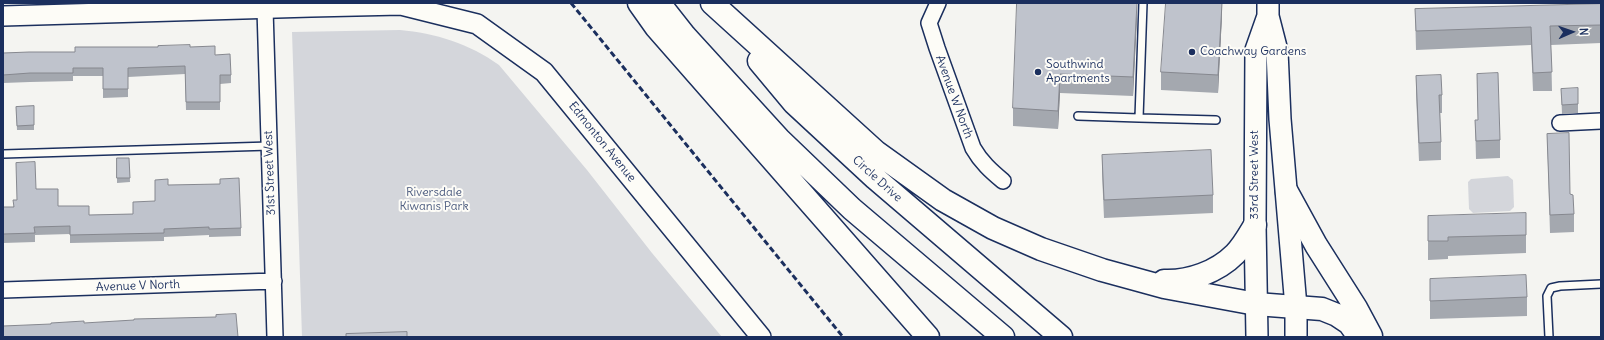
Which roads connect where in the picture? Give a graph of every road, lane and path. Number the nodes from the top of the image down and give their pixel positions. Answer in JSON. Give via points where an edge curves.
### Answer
{"nodes":[{"id":1,"x":639,"y":3,"type":"edge"},
{"id":2,"x":659,"y":3,"type":"edge"},
{"id":3,"x":711,"y":3,"type":"edge"},
{"id":4,"x":938,"y":3,"type":"edge"},
{"id":5,"x":1142,"y":3,"type":"edge"},
{"id":6,"x":217,"y":7,"type":"edge"},
{"id":7,"x":106,"y":8,"type":"edge"},
{"id":8,"x":265,"y":8,"type":"junction"},
{"id":9,"x":1268,"y":9,"type":"edge"},
{"id":10,"x":3,"y":16,"type":"edge"},
{"id":11,"x":1078,"y":116,"type":"dead end"},
{"id":12,"x":1139,"y":118,"type":"junction"},
{"id":13,"x":1216,"y":120,"type":"dead end"},
{"id":14,"x":1601,"y":121,"type":"edge"},
{"id":15,"x":1560,"y":123,"type":"dead end"},
{"id":16,"x":270,"y":146,"type":"junction"},
{"id":17,"x":3,"y":154,"type":"edge"},
{"id":18,"x":1003,"y":181,"type":"dead end"},
{"id":19,"x":1287,"y":192,"type":"junction"},
{"id":20,"x":1255,"y":225,"type":"junction"},
{"id":21,"x":1129,"y":278,"type":"junction"},
{"id":22,"x":274,"y":281,"type":"junction"},
{"id":23,"x":1601,"y":284,"type":"edge"},
{"id":24,"x":3,"y":290,"type":"edge"},
{"id":25,"x":1256,"y":304,"type":"junction"},
{"id":26,"x":1296,"y":307,"type":"junction"},
{"id":27,"x":275,"y":337,"type":"edge"},
{"id":28,"x":761,"y":337,"type":"edge"},
{"id":29,"x":928,"y":337,"type":"edge"},
{"id":30,"x":1003,"y":337,"type":"edge"},
{"id":31,"x":1060,"y":337,"type":"edge"},
{"id":32,"x":1257,"y":337,"type":"edge"},
{"id":33,"x":1296,"y":337,"type":"edge"},
{"id":34,"x":1360,"y":337,"type":"edge"},
{"id":35,"x":1372,"y":337,"type":"edge"},
{"id":36,"x":1548,"y":337,"type":"edge"}],
"edges":[{"from":1,"to":29,"type":"highway","via":[[656,27]]},
{"from":2,"to":30,"type":"highway","via":[[685,36],[779,139],[852,209]]},
{"from":3,"to":21,"type":"highway","via":[[876,152],[931,191],[967,214],[1018,240],[1041,250]]},
{"from":3,"to":31,"type":"highway","name":"Circle Drive","via":[[794,103],[875,178]]},
{"from":4,"to":18,"type":"street","name":"Avenue W North","via":[[929,23],[973,148],[989,170]]},
{"from":5,"to":12,"type":"lane"},
{"from":6,"to":7,"type":"street"},
{"from":6,"to":8,"type":"street"},
{"from":7,"to":10,"type":"street"},
{"from":8,"to":16,"type":"street","name":"31st Street West"},
{"from":8,"to":28,"type":"street","name":"Edmonton Avenue","via":[[401,6],[477,24],[544,72]]},
{"from":9,"to":19,"type":"main road","name":"33rd Street West","via":[[1277,51]]},
{"from":9,"to":20,"type":"main road","name":"33rd Street West","via":[[1256,50]]},
{"from":11,"to":12,"type":"lane"},
{"from":12,"to":13,"type":"lane"},
{"from":14,"to":15,"type":"street"},
{"from":16,"to":17,"type":"lane"},
{"from":16,"to":22,"type":"street","name":"31st Street West"},
{"from":19,"to":26,"type":"main road","name":"33rd Street West"},
{"from":19,"to":35,"type":"highway"},
{"from":20,"to":21,"type":"highway","via":[[1235,254],[1199,276],[1171,282]]},
{"from":20,"to":25,"type":"main road","name":"33rd Street West"},
{"from":21,"to":25,"type":"highway","via":[[1189,293]]},
{"from":22,"to":24,"type":"street","name":"Avenue V North"},
{"from":22,"to":27,"type":"street","name":"31st Street West"},
{"from":23,"to":36,"type":"lane","via":[[1551,288],[1547,296]]},
{"from":25,"to":26,"type":"highway"},
{"from":25,"to":32,"type":"main road","name":"33rd Street West"},
{"from":26,"to":33,"type":"main road","name":"33rd Street West"},
{"from":26,"to":34,"type":"highway","via":[[1322,309],[1337,315]]}]}
